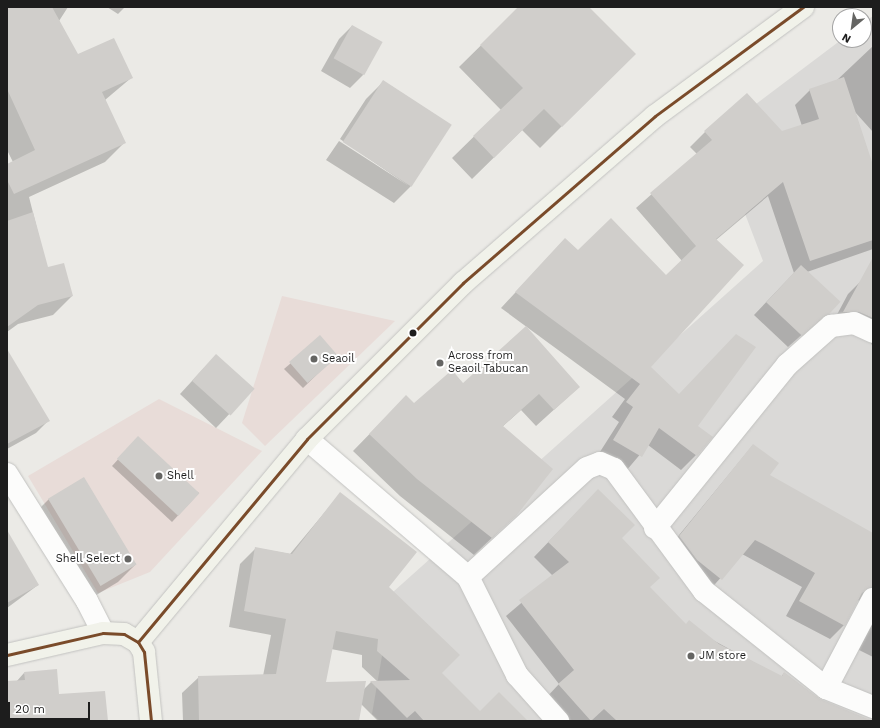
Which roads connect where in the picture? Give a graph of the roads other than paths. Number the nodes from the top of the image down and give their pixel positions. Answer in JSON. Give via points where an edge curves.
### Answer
{"nodes":[{"id":1,"x":802,"y":7,"type":"edge"},
{"id":2,"x":873,"y":332,"type":"edge"},
{"id":3,"x":307,"y":439,"type":"junction"},
{"id":4,"x":7,"y":474,"type":"edge"},
{"id":5,"x":655,"y":528,"type":"junction"},
{"id":6,"x":468,"y":577,"type":"junction"},
{"id":7,"x":873,"y":599,"type":"edge"},
{"id":8,"x":103,"y":633,"type":"junction"},
{"id":9,"x":138,"y":642,"type":"junction"},
{"id":10,"x":7,"y":655,"type":"edge"},
{"id":11,"x":826,"y":688,"type":"junction"},
{"id":12,"x":873,"y":707,"type":"edge"},
{"id":13,"x":151,"y":721,"type":"edge"},
{"id":14,"x":558,"y":721,"type":"edge"}],
"edges":[{"from":1,"to":3,"type":"main road","via":[[655,116],[463,283]]},
{"from":2,"to":5,"type":"street","via":[[854,323],[831,326],[787,365]]},
{"from":3,"to":6,"type":"street"},
{"from":3,"to":9,"type":"main road"},
{"from":4,"to":8,"type":"street","via":[[87,601]]},
{"from":5,"to":6,"type":"street","via":[[614,469],[600,463],[587,468]]},
{"from":5,"to":11,"type":"street","via":[[704,591]]},
{"from":6,"to":14,"type":"street","via":[[517,675]]},
{"from":7,"to":11,"type":"street"},
{"from":8,"to":9,"type":"main road","via":[[124,634]]},
{"from":8,"to":10,"type":"main road"},
{"from":9,"to":13,"type":"main road","via":[[144,652]]},
{"from":11,"to":12,"type":"street"}]}
